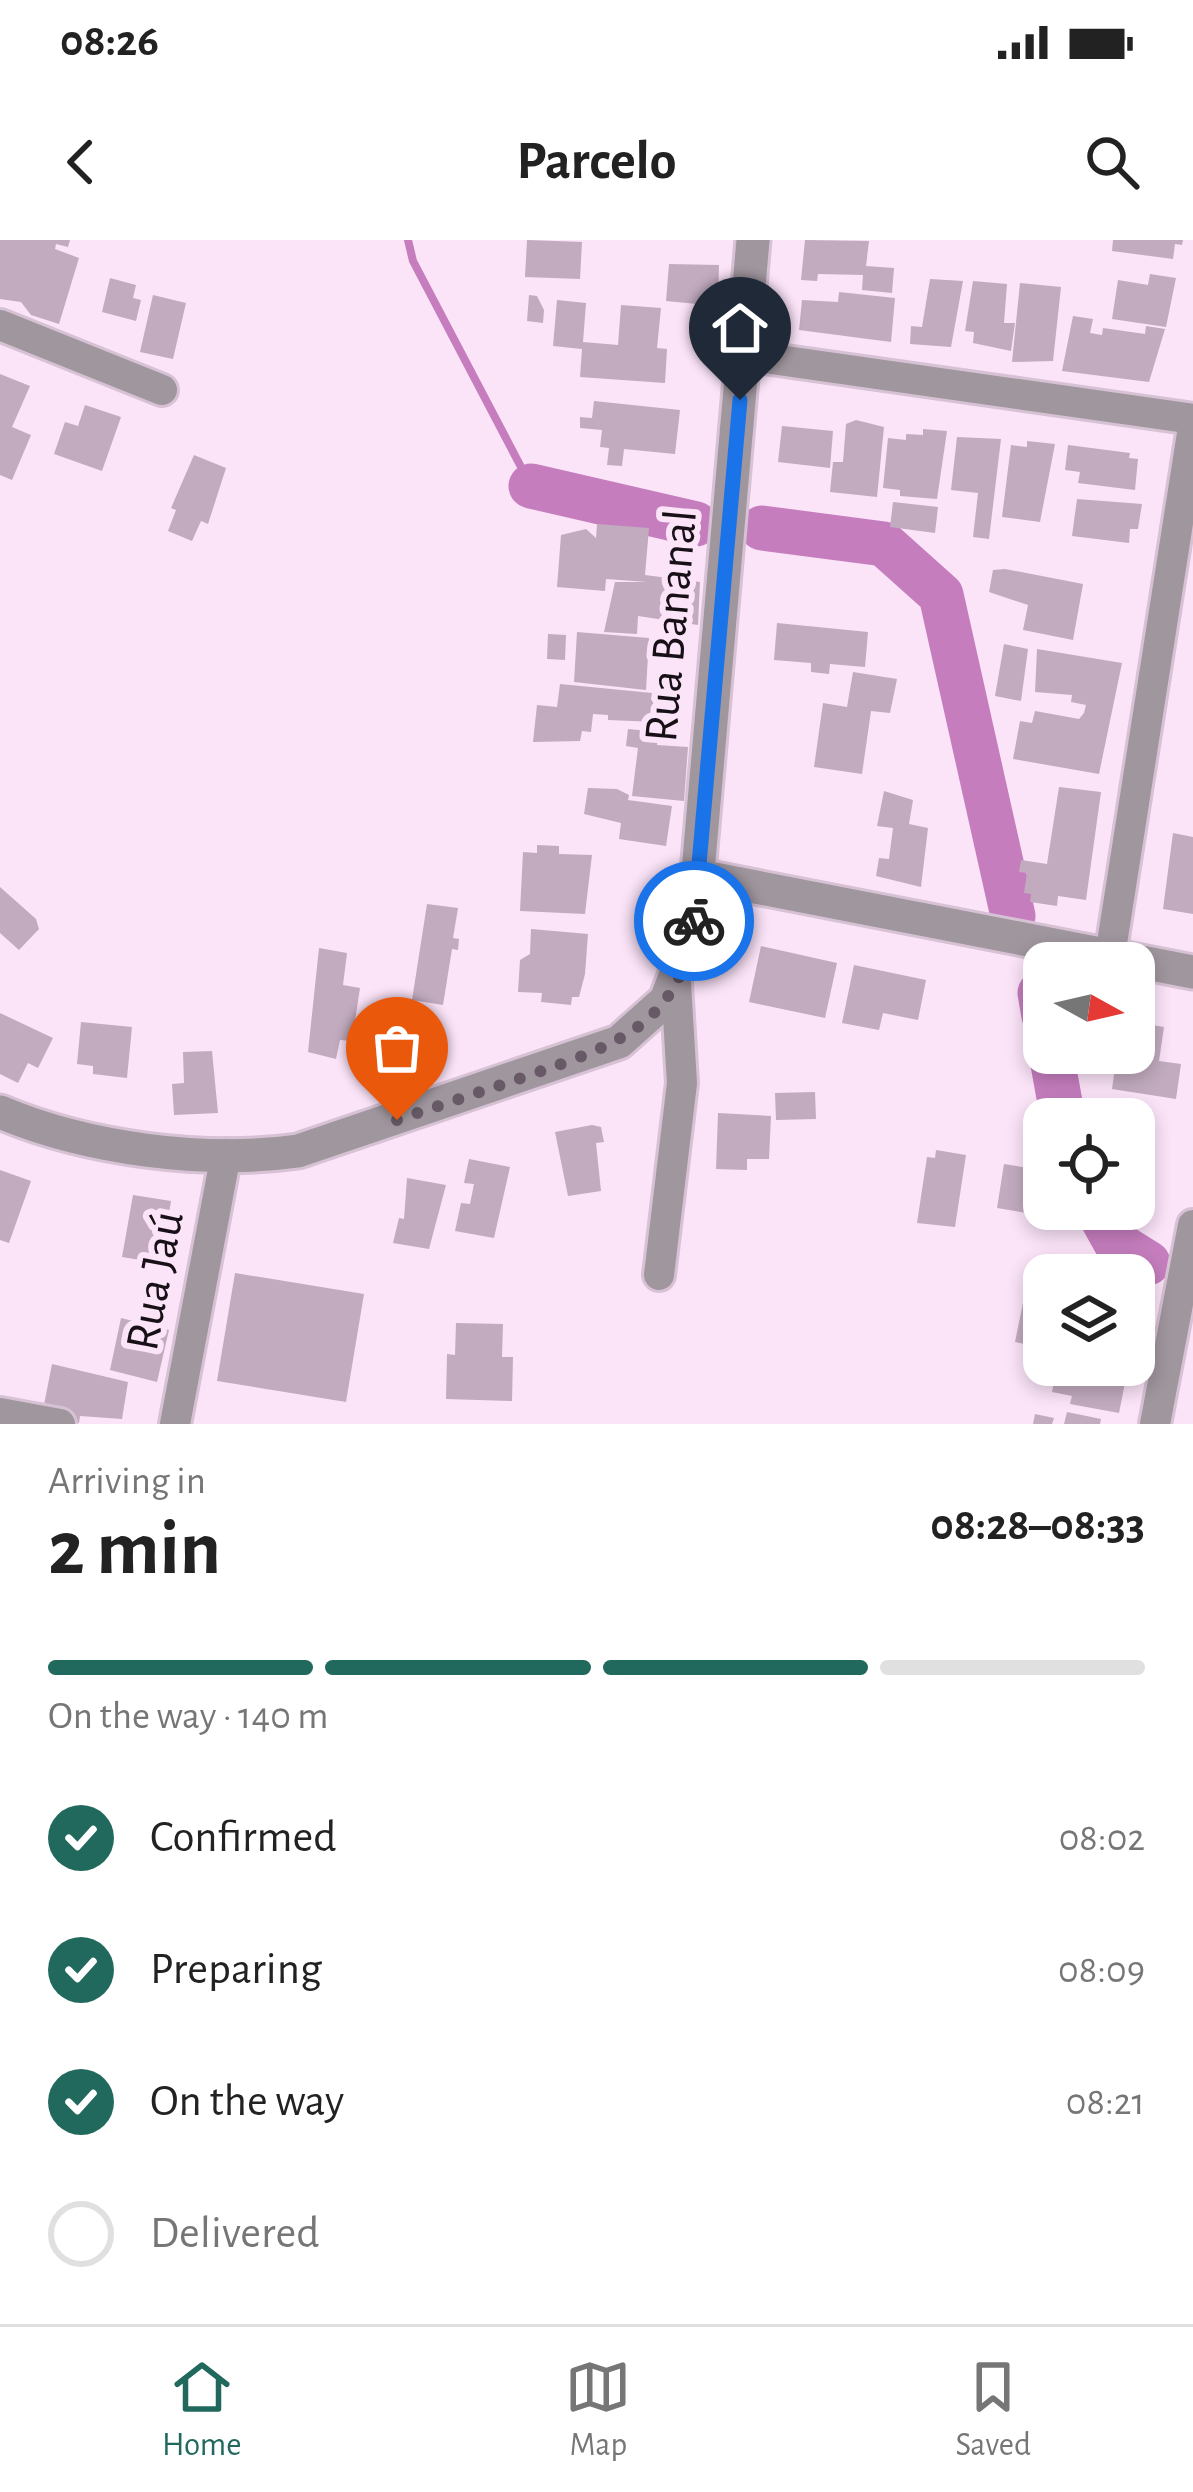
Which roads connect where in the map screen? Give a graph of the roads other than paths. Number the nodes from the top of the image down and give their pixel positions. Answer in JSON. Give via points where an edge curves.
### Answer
{"nodes":[{"id":1,"x":753,"y":240,"type":"edge"},
{"id":2,"x":0,"y":325,"type":"edge"},
{"id":3,"x":744,"y":356,"type":"junction"},
{"id":4,"x":162,"y":390,"type":"dead end"},
{"id":5,"x":1193,"y":423,"type":"edge"},
{"id":6,"x":699,"y":876,"type":"junction"},
{"id":7,"x":1038,"y":942,"type":"edge"},
{"id":8,"x":1112,"y":942,"type":"edge"},
{"id":9,"x":1155,"y":965,"type":"edge"},
{"id":10,"x":1193,"y":972,"type":"edge"},
{"id":11,"x":676,"y":984,"type":"junction"},
{"id":12,"x":0,"y":1112,"type":"edge"},
{"id":13,"x":226,"y":1154,"type":"junction"},
{"id":14,"x":1193,"y":1225,"type":"edge"},
{"id":15,"x":659,"y":1276,"type":"dead end"},
{"id":16,"x":0,"y":1413,"type":"edge"},
{"id":17,"x":60,"y":1424,"type":"edge"},
{"id":18,"x":175,"y":1424,"type":"edge"},
{"id":19,"x":1155,"y":1424,"type":"edge"}],
"edges":[{"from":1,"to":3,"type":"street","name":"Rua Bananal"},
{"from":2,"to":4,"type":"street"},
{"from":3,"to":5,"type":"street"},
{"from":3,"to":6,"type":"street","name":"Rua Bananal"},
{"from":5,"to":8,"type":"street"},
{"from":6,"to":7,"type":"street"},
{"from":6,"to":11,"type":"street","name":"Rua Bananal"},
{"from":9,"to":10,"type":"street"},
{"from":11,"to":13,"type":"street","via":[[636,1031],[597,1052],[324,1144]]},
{"from":11,"to":15,"type":"street","via":[[682,1083]]},
{"from":12,"to":13,"type":"street","via":[[112,1142]]},
{"from":13,"to":18,"type":"street","name":"Rua Jaú"},
{"from":14,"to":19,"type":"street"},
{"from":16,"to":17,"type":"street"}]}
